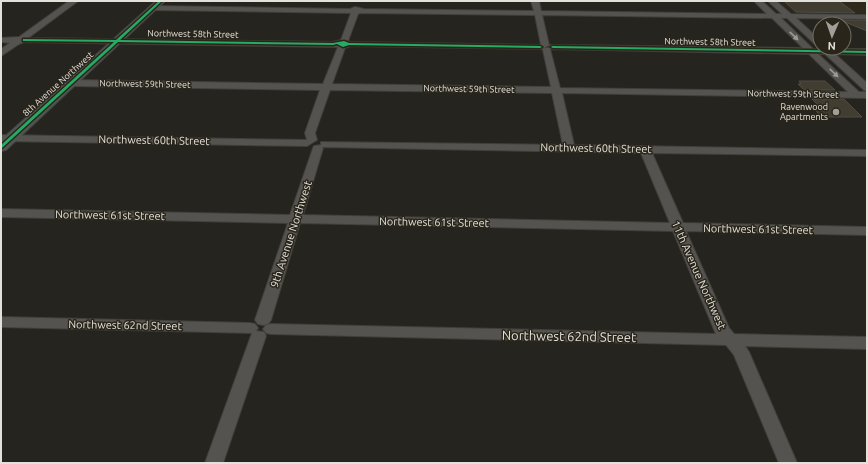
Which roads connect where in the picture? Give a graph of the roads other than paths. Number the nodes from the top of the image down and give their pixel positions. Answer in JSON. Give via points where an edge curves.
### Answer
{"nodes":[{"id":1,"x":74,"y":1,"type":"edge"},
{"id":2,"x":161,"y":1,"type":"edge"},
{"id":3,"x":359,"y":1,"type":"edge"},
{"id":4,"x":535,"y":1,"type":"edge"},
{"id":5,"x":758,"y":1,"type":"edge"},
{"id":6,"x":772,"y":1,"type":"edge"},
{"id":7,"x":153,"y":8,"type":"junction"},
{"id":8,"x":356,"y":11,"type":"junction"},
{"id":9,"x":538,"y":13,"type":"junction"},
{"id":10,"x":774,"y":16,"type":"junction"},
{"id":11,"x":788,"y":16,"type":"junction"},
{"id":12,"x":867,"y":17,"type":"edge"},
{"id":13,"x":812,"y":37,"type":"edge"},
{"id":14,"x":1,"y":40,"type":"edge"},
{"id":15,"x":19,"y":40,"type":"junction"},
{"id":16,"x":117,"y":41,"type":"junction"},
{"id":17,"x":343,"y":44,"type":"junction"},
{"id":18,"x":546,"y":47,"type":"junction"},
{"id":19,"x":810,"y":51,"type":"junction"},
{"id":20,"x":852,"y":51,"type":"edge"},
{"id":21,"x":1,"y":52,"type":"edge"},
{"id":22,"x":867,"y":52,"type":"edge"},
{"id":23,"x":832,"y":56,"type":"edge"},
{"id":24,"x":72,"y":83,"type":"junction"},
{"id":25,"x":326,"y":87,"type":"junction"},
{"id":26,"x":867,"y":88,"type":"edge"},
{"id":27,"x":556,"y":91,"type":"junction"},
{"id":28,"x":857,"y":95,"type":"junction"},
{"id":29,"x":867,"y":95,"type":"edge"},
{"id":30,"x":6,"y":138,"type":"edge"},
{"id":31,"x":315,"y":144,"type":"junction"},
{"id":32,"x":1,"y":147,"type":"edge"},
{"id":33,"x":569,"y":147,"type":"junction"},
{"id":34,"x":645,"y":149,"type":"junction"},
{"id":35,"x":867,"y":153,"type":"edge"},
{"id":36,"x":1,"y":213,"type":"edge"},
{"id":37,"x":295,"y":219,"type":"junction"},
{"id":38,"x":678,"y":227,"type":"junction"},
{"id":39,"x":867,"y":231,"type":"edge"},
{"id":40,"x":1,"y":322,"type":"edge"},
{"id":41,"x":260,"y":328,"type":"junction"},
{"id":42,"x":730,"y":340,"type":"junction"},
{"id":43,"x":867,"y":344,"type":"edge"},
{"id":44,"x":214,"y":463,"type":"edge"},
{"id":45,"x":788,"y":463,"type":"edge"}],
"edges":[{"from":1,"to":15,"type":"street"},
{"from":2,"to":7,"type":"main road","name":"8th Avenue Northwest"},
{"from":3,"to":8,"type":"street","name":"9th Avenue Northwest"},
{"from":4,"to":9,"type":"street"},
{"from":5,"to":10,"type":"street"},
{"from":6,"to":11,"type":"street"},
{"from":7,"to":8,"type":"street"},
{"from":7,"to":16,"type":"main road","name":"8th Avenue Northwest"},
{"from":8,"to":9,"type":"street"},
{"from":8,"to":17,"type":"street","name":"9th Avenue Northwest"},
{"from":9,"to":10,"type":"street"},
{"from":9,"to":18,"type":"street"},
{"from":10,"to":11,"type":"street"},
{"from":10,"to":19,"type":"street","one_way":true},
{"from":11,"to":12,"type":"street"},
{"from":11,"to":13,"type":"street"},
{"from":14,"to":15,"type":"street","name":"Northwest 58th Street"},
{"from":15,"to":16,"type":"street","name":"Northwest 58th Street"},
{"from":15,"to":21,"type":"street"},
{"from":16,"to":17,"type":"street","name":"Northwest 58th Street"},
{"from":16,"to":24,"type":"main road","name":"8th Avenue Northwest"},
{"from":17,"to":18,"type":"street","name":"Northwest 58th Street"},
{"from":17,"to":25,"type":"street","name":"9th Avenue Northwest"},
{"from":18,"to":19,"type":"street","name":"Northwest 58th Street"},
{"from":18,"to":27,"type":"street"},
{"from":19,"to":28,"type":"street","one_way":true},
{"from":20,"to":22,"type":"street","name":"Northwest 58th Street"},
{"from":23,"to":26,"type":"street"},
{"from":24,"to":25,"type":"street","name":"Northwest 59th Street"},
{"from":24,"to":30,"type":"main road","name":"8th Avenue Northwest"},
{"from":25,"to":27,"type":"street","name":"Northwest 59th Street"},
{"from":25,"to":31,"type":"street","name":"9th Avenue Northwest","via":[[310,133]]},
{"from":27,"to":28,"type":"street","name":"Northwest 59th Street"},
{"from":27,"to":33,"type":"street"},
{"from":28,"to":29,"type":"street","name":"Northwest 59th Street"},
{"from":30,"to":31,"type":"street","name":"Northwest 60th Street"},
{"from":30,"to":32,"type":"main road","name":"8th Avenue Northwest"},
{"from":31,"to":33,"type":"street","name":"Northwest 60th Street"},
{"from":31,"to":37,"type":"street","name":"9th Avenue Northwest"},
{"from":33,"to":34,"type":"street","name":"Northwest 60th Street"},
{"from":34,"to":35,"type":"street","name":"Northwest 60th Street"},
{"from":34,"to":38,"type":"street","name":"11th Avenue Northwest"},
{"from":36,"to":37,"type":"street","name":"Northwest 61st Street"},
{"from":37,"to":38,"type":"street","name":"Northwest 61st Street"},
{"from":37,"to":41,"type":"street","name":"9th Avenue Northwest"},
{"from":38,"to":39,"type":"street","name":"Northwest 61st Street"},
{"from":38,"to":42,"type":"street","name":"11th Avenue Northwest","via":[[722,331]]},
{"from":40,"to":41,"type":"street","name":"Northwest 62nd Street"},
{"from":41,"to":42,"type":"street","name":"Northwest 62nd Street"},
{"from":41,"to":44,"type":"street","name":"9th Avenue Northwest"},
{"from":42,"to":43,"type":"street","name":"Northwest 62nd Street"},
{"from":42,"to":45,"type":"street","name":"11th Avenue Northwest","via":[[740,352]]}]}
